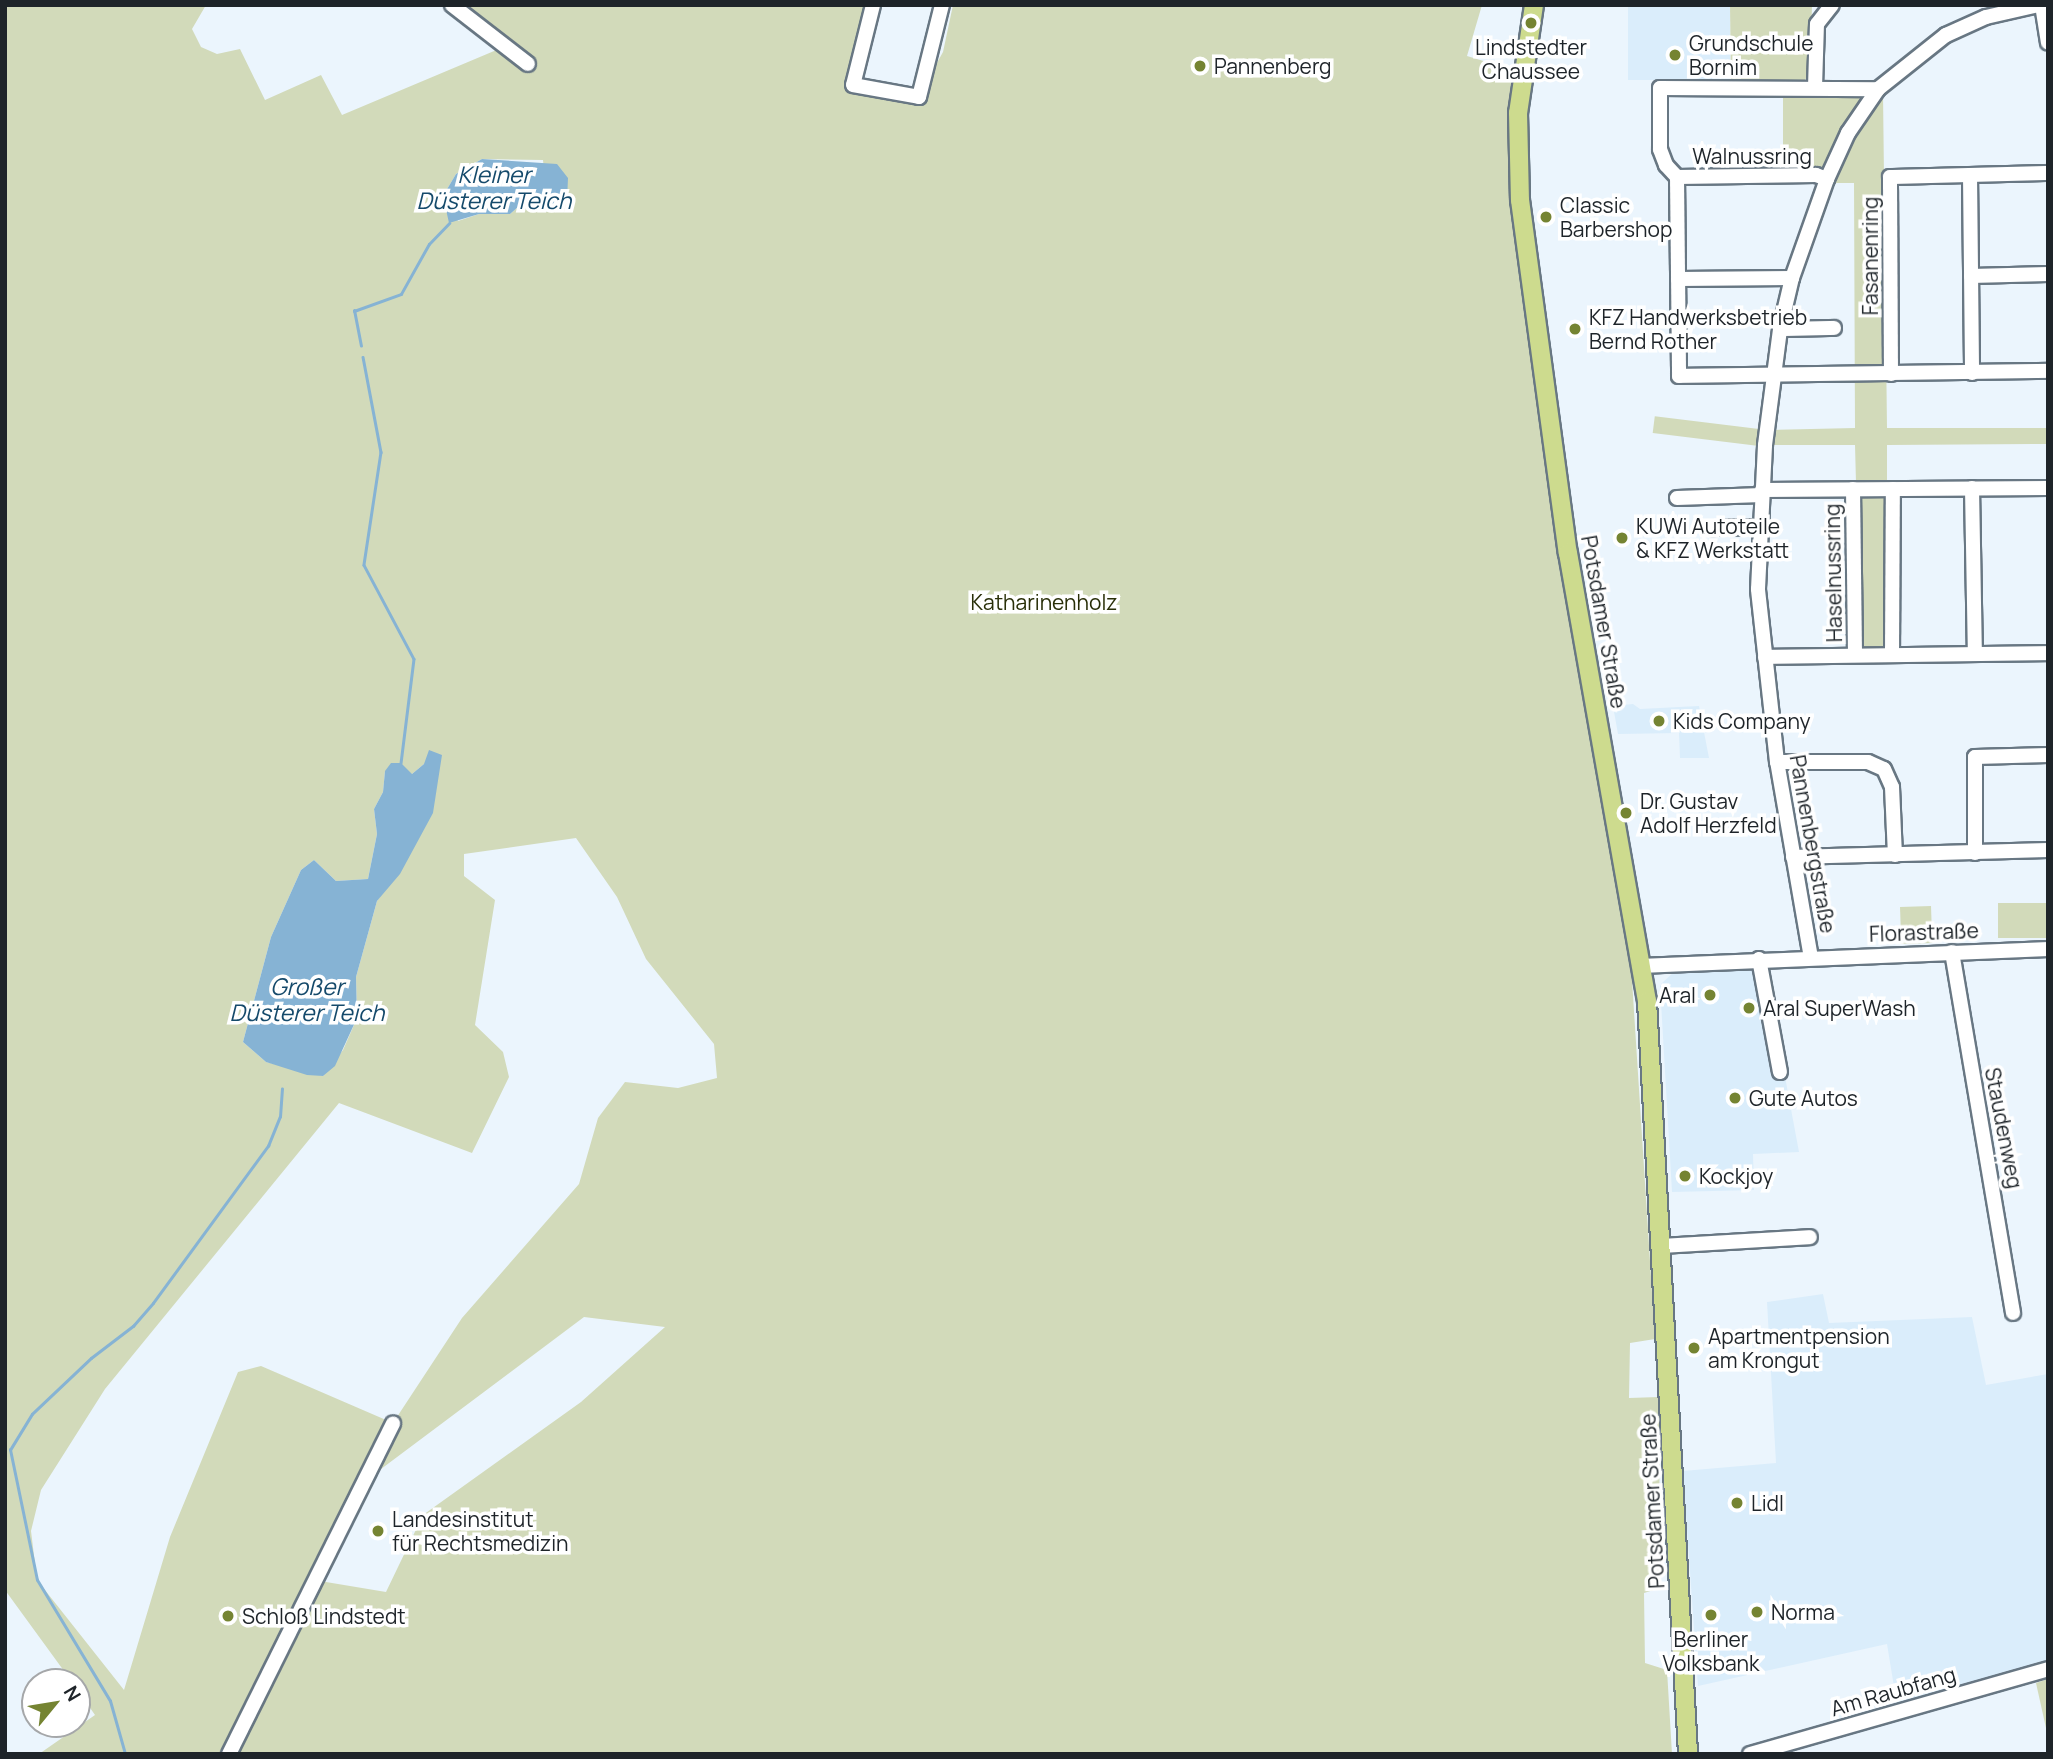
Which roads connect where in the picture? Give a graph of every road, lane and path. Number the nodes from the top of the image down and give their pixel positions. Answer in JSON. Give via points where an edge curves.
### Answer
{"nodes":[{"id":1,"x":452,"y":5,"type":"edge"},
{"id":2,"x":873,"y":5,"type":"edge"},
{"id":3,"x":942,"y":5,"type":"edge"},
{"id":4,"x":1534,"y":5,"type":"edge"},
{"id":5,"x":1832,"y":5,"type":"edge"},
{"id":6,"x":2040,"y":5,"type":"edge"},
{"id":7,"x":2048,"y":43,"type":"edge"},
{"id":8,"x":528,"y":64,"type":"dead end"},
{"id":9,"x":1815,"y":87,"type":"junction"},
{"id":10,"x":1878,"y":89,"type":"junction"},
{"id":11,"x":2048,"y":173,"type":"edge"},
{"id":12,"x":1970,"y":175,"type":"junction"},
{"id":13,"x":1677,"y":177,"type":"junction"},
{"id":14,"x":1827,"y":179,"type":"junction"},
{"id":15,"x":2048,"y":274,"type":"edge"},
{"id":16,"x":1971,"y":276,"type":"junction"},
{"id":17,"x":1792,"y":278,"type":"junction"},
{"id":18,"x":1678,"y":279,"type":"junction"},
{"id":19,"x":1834,"y":328,"type":"dead end"},
{"id":20,"x":1780,"y":329,"type":"junction"},
{"id":21,"x":2048,"y":371,"type":"edge"},
{"id":22,"x":1972,"y":373,"type":"junction"},
{"id":23,"x":1774,"y":374,"type":"junction"},
{"id":24,"x":1891,"y":374,"type":"junction"},
{"id":25,"x":1972,"y":488,"type":"junction"},
{"id":26,"x":2048,"y":488,"type":"edge"},
{"id":27,"x":1853,"y":489,"type":"junction"},
{"id":28,"x":1893,"y":489,"type":"junction"},
{"id":29,"x":1762,"y":493,"type":"junction"},
{"id":30,"x":1677,"y":498,"type":"dead end"},
{"id":31,"x":1760,"y":527,"type":"junction"},
{"id":32,"x":1714,"y":528,"type":"dead end"},
{"id":33,"x":2048,"y":653,"type":"edge"},
{"id":34,"x":1975,"y":654,"type":"junction"},
{"id":35,"x":1855,"y":655,"type":"junction"},
{"id":36,"x":1892,"y":655,"type":"junction"},
{"id":37,"x":1765,"y":657,"type":"junction"},
{"id":38,"x":2048,"y":755,"type":"edge"},
{"id":39,"x":1777,"y":762,"type":"junction"},
{"id":40,"x":2048,"y":850,"type":"edge"},
{"id":41,"x":1975,"y":853,"type":"junction"},
{"id":42,"x":1895,"y":855,"type":"junction"},
{"id":43,"x":1793,"y":857,"type":"junction"},
{"id":44,"x":2048,"y":949,"type":"edge"},
{"id":45,"x":1952,"y":952,"type":"junction"},
{"id":46,"x":1811,"y":958,"type":"junction"},
{"id":47,"x":1759,"y":959,"type":"junction"},
{"id":48,"x":1642,"y":966,"type":"junction"},
{"id":49,"x":1780,"y":1072,"type":"dead end"},
{"id":50,"x":1810,"y":1237,"type":"dead end"},
{"id":51,"x":1660,"y":1246,"type":"junction"},
{"id":52,"x":2013,"y":1313,"type":"dead end"},
{"id":53,"x":393,"y":1423,"type":"dead end"},
{"id":54,"x":2048,"y":1669,"type":"edge"},
{"id":55,"x":229,"y":1754,"type":"edge"},
{"id":56,"x":1688,"y":1754,"type":"edge"},
{"id":57,"x":1751,"y":1754,"type":"edge"}],
"edges":[{"from":1,"to":8,"type":"street"},
{"from":2,"to":3,"type":"street","via":[[853,85],[919,97]]},
{"from":4,"to":48,"type":"main road","name":"Potsdamer Straße","via":[[1518,113],[1520,200],[1568,552]]},
{"from":5,"to":9,"type":"street","via":[[1817,24]]},
{"from":6,"to":7,"type":"street"},
{"from":6,"to":10,"type":"street","name":"Pannenbergstraße","via":[[1986,17],[1946,35]]},
{"from":9,"to":10,"type":"street","name":"Walnussring"},
{"from":9,"to":13,"type":"street","name":"Walnussring","via":[[1660,88],[1660,149]]},
{"from":10,"to":14,"type":"street","name":"Pannenbergstraße","via":[[1848,133]]},
{"from":11,"to":12,"type":"street","name":"Fasanenring"},
{"from":12,"to":16,"type":"street"},
{"from":12,"to":24,"type":"street","name":"Fasanenring","via":[[1890,177]]},
{"from":13,"to":14,"type":"street","name":"Walnussring"},
{"from":13,"to":18,"type":"street","name":"Walnussring"},
{"from":14,"to":17,"type":"street","name":"Pannenbergstraße"},
{"from":15,"to":16,"type":"street"},
{"from":16,"to":22,"type":"street"},
{"from":17,"to":18,"type":"street"},
{"from":17,"to":20,"type":"street","name":"Pannenbergstraße"},
{"from":18,"to":23,"type":"street","name":"Walnussring","via":[[1679,376]]},
{"from":19,"to":20,"type":"street"},
{"from":20,"to":23,"type":"street","name":"Pannenbergstraße"},
{"from":21,"to":22,"type":"street"},
{"from":22,"to":24,"type":"street"},
{"from":23,"to":24,"type":"street"},
{"from":23,"to":29,"type":"street","name":"Pannenbergstraße"},
{"from":25,"to":26,"type":"street","name":"Haselnussring"},
{"from":25,"to":28,"type":"street","name":"Haselnussring"},
{"from":25,"to":34,"type":"street"},
{"from":27,"to":28,"type":"street","name":"Haselnussring"},
{"from":27,"to":29,"type":"street","name":"Haselnussring"},
{"from":27,"to":35,"type":"street","name":"Haselnussring"},
{"from":28,"to":36,"type":"street"},
{"from":29,"to":30,"type":"street"},
{"from":29,"to":31,"type":"street","name":"Pannenbergstraße"},
{"from":31,"to":32,"type":"street"},
{"from":31,"to":37,"type":"street","name":"Pannenbergstraße","via":[[1758,589]]},
{"from":33,"to":34,"type":"street","name":"Haselnussring"},
{"from":34,"to":36,"type":"street","name":"Haselnussring"},
{"from":35,"to":36,"type":"street","name":"Haselnussring"},
{"from":35,"to":37,"type":"street","name":"Haselnussring"},
{"from":37,"to":39,"type":"street","name":"Pannenbergstraße"},
{"from":38,"to":41,"type":"street","via":[[1975,757]]},
{"from":39,"to":42,"type":"street","via":[[1868,762],[1884,769],[1892,788]]},
{"from":39,"to":43,"type":"street","name":"Pannenbergstraße"},
{"from":40,"to":41,"type":"street"},
{"from":41,"to":42,"type":"street"},
{"from":42,"to":43,"type":"street"},
{"from":43,"to":46,"type":"street","name":"Pannenbergstraße"},
{"from":44,"to":45,"type":"street","name":"Florastraße"},
{"from":45,"to":46,"type":"street","name":"Florastraße"},
{"from":45,"to":52,"type":"street","name":"Staudenweg"},
{"from":46,"to":47,"type":"street","name":"Florastraße"},
{"from":47,"to":48,"type":"street","name":"Florastraße"},
{"from":47,"to":49,"type":"street"},
{"from":48,"to":51,"type":"main road","name":"Potsdamer Straße"},
{"from":50,"to":51,"type":"street"},
{"from":51,"to":56,"type":"main road","name":"Potsdamer Straße"},
{"from":53,"to":55,"type":"street"},
{"from":54,"to":57,"type":"street","name":"Am Raubfang"}]}
